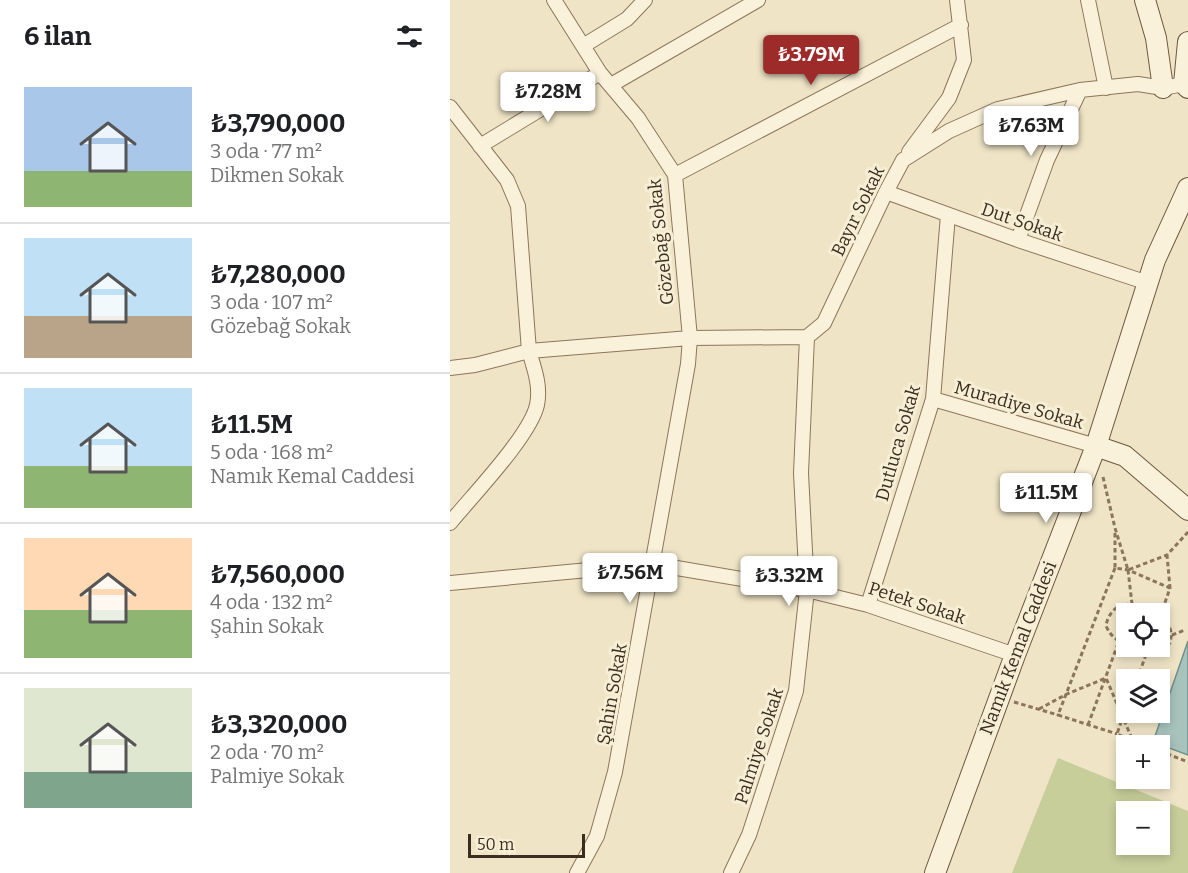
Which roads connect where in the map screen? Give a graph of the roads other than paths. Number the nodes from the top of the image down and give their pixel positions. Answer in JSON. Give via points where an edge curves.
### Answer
{"nodes":[{"id":1,"x":554,"y":0,"type":"edge"},
{"id":2,"x":645,"y":0,"type":"edge"},
{"id":3,"x":758,"y":0,"type":"edge"},
{"id":4,"x":957,"y":0,"type":"edge"},
{"id":5,"x":1088,"y":0,"type":"edge"},
{"id":6,"x":1145,"y":0,"type":"edge"},
{"id":7,"x":961,"y":25,"type":"junction"},
{"id":8,"x":1188,"y":42,"type":"edge"},
{"id":9,"x":583,"y":46,"type":"junction"},
{"id":10,"x":600,"y":74,"type":"junction"},
{"id":11,"x":610,"y":85,"type":"junction"},
{"id":12,"x":1106,"y":88,"type":"junction"},
{"id":13,"x":1163,"y":88,"type":"junction"},
{"id":14,"x":1187,"y":88,"type":"edge"},
{"id":15,"x":1080,"y":90,"type":"junction"},
{"id":16,"x":450,"y":106,"type":"edge"},
{"id":17,"x":480,"y":146,"type":"junction"},
{"id":18,"x":903,"y":160,"type":"junction"},
{"id":19,"x":675,"y":175,"type":"junction"},
{"id":20,"x":1188,"y":188,"type":"edge"},
{"id":21,"x":886,"y":192,"type":"junction"},
{"id":22,"x":948,"y":215,"type":"junction"},
{"id":23,"x":1018,"y":240,"type":"junction"},
{"id":24,"x":1148,"y":283,"type":"junction"},
{"id":25,"x":807,"y":337,"type":"junction"},
{"id":26,"x":690,"y":338,"type":"junction"},
{"id":27,"x":529,"y":351,"type":"junction"},
{"id":28,"x":450,"y":368,"type":"edge"},
{"id":29,"x":933,"y":399,"type":"junction"},
{"id":30,"x":1096,"y":446,"type":"junction"},
{"id":31,"x":1188,"y":510,"type":"edge"},
{"id":32,"x":450,"y":523,"type":"edge"},
{"id":33,"x":653,"y":564,"type":"junction"},
{"id":34,"x":450,"y":583,"type":"edge"},
{"id":35,"x":807,"y":590,"type":"junction"},
{"id":36,"x":868,"y":605,"type":"junction"},
{"id":37,"x":1015,"y":655,"type":"junction"},
{"id":38,"x":577,"y":873,"type":"edge"},
{"id":39,"x":731,"y":873,"type":"edge"},
{"id":40,"x":935,"y":873,"type":"edge"}],
"edges":[{"from":1,"to":9,"type":"street","name":"Gözebağ Sokak"},
{"from":2,"to":9,"type":"street","via":[[627,19]]},
{"from":3,"to":11,"type":"street"},
{"from":4,"to":7,"type":"street"},
{"from":5,"to":12,"type":"street"},
{"from":6,"to":13,"type":"main road","via":[[1156,38]]},
{"from":7,"to":18,"type":"street","via":[[964,60],[949,98]]},
{"from":7,"to":19,"type":"street"},
{"from":8,"to":14,"type":"main road"},
{"from":9,"to":10,"type":"street","name":"Gözebağ Sokak"},
{"from":10,"to":11,"type":"street","name":"Gözebağ Sokak"},
{"from":10,"to":17,"type":"street"},
{"from":11,"to":19,"type":"street","name":"Gözebağ Sokak","via":[[638,118]]},
{"from":12,"to":13,"type":"street","name":"Bayır Sokak","via":[[1137,84]]},
{"from":12,"to":15,"type":"street","name":"Bayır Sokak"},
{"from":13,"to":14,"type":"street","name":"Bayır Sokak"},
{"from":15,"to":18,"type":"street","name":"Bayır Sokak","via":[[998,110],[949,131]]},
{"from":15,"to":23,"type":"street","via":[[1047,160]]},
{"from":16,"to":17,"type":"street"},
{"from":17,"to":27,"type":"street","via":[[507,180],[518,206]]},
{"from":18,"to":21,"type":"street","name":"Bayır Sokak"},
{"from":19,"to":26,"type":"street","name":"Gözebağ Sokak"},
{"from":20,"to":24,"type":"main road","name":"Namık Kemal Caddesi"},
{"from":21,"to":22,"type":"street","name":"Dut Sokak"},
{"from":21,"to":25,"type":"street","name":"Bayır Sokak","via":[[824,323]]},
{"from":22,"to":23,"type":"street","name":"Dut Sokak"},
{"from":22,"to":29,"type":"street","name":"Dutluca Sokak"},
{"from":23,"to":24,"type":"street","name":"Dut Sokak"},
{"from":24,"to":30,"type":"main road","name":"Namık Kemal Caddesi"},
{"from":25,"to":26,"type":"street"},
{"from":25,"to":35,"type":"street","name":"Palmiye Sokak","via":[[801,473]]},
{"from":26,"to":27,"type":"street"},
{"from":26,"to":33,"type":"street","name":"Şahin Sokak"},
{"from":27,"to":28,"type":"street"},
{"from":27,"to":32,"type":"street","via":[[536,372],[537,406],[521,437]]},
{"from":29,"to":30,"type":"street","name":"Muradiye Sokak"},
{"from":29,"to":36,"type":"street","name":"Dutluca Sokak"},
{"from":30,"to":31,"type":"main road","via":[[1125,456]]},
{"from":30,"to":37,"type":"main road","name":"Namık Kemal Caddesi"},
{"from":33,"to":34,"type":"street","name":"Petek Sokak"},
{"from":33,"to":35,"type":"street","name":"Petek Sokak"},
{"from":33,"to":38,"type":"street","name":"Şahin Sokak","via":[[615,772],[597,836]]},
{"from":35,"to":36,"type":"street","name":"Petek Sokak"},
{"from":35,"to":39,"type":"street","name":"Palmiye Sokak","via":[[796,691],[749,835]]},
{"from":36,"to":37,"type":"street","name":"Petek Sokak"},
{"from":37,"to":40,"type":"main road","name":"Namık Kemal Caddesi"}]}
